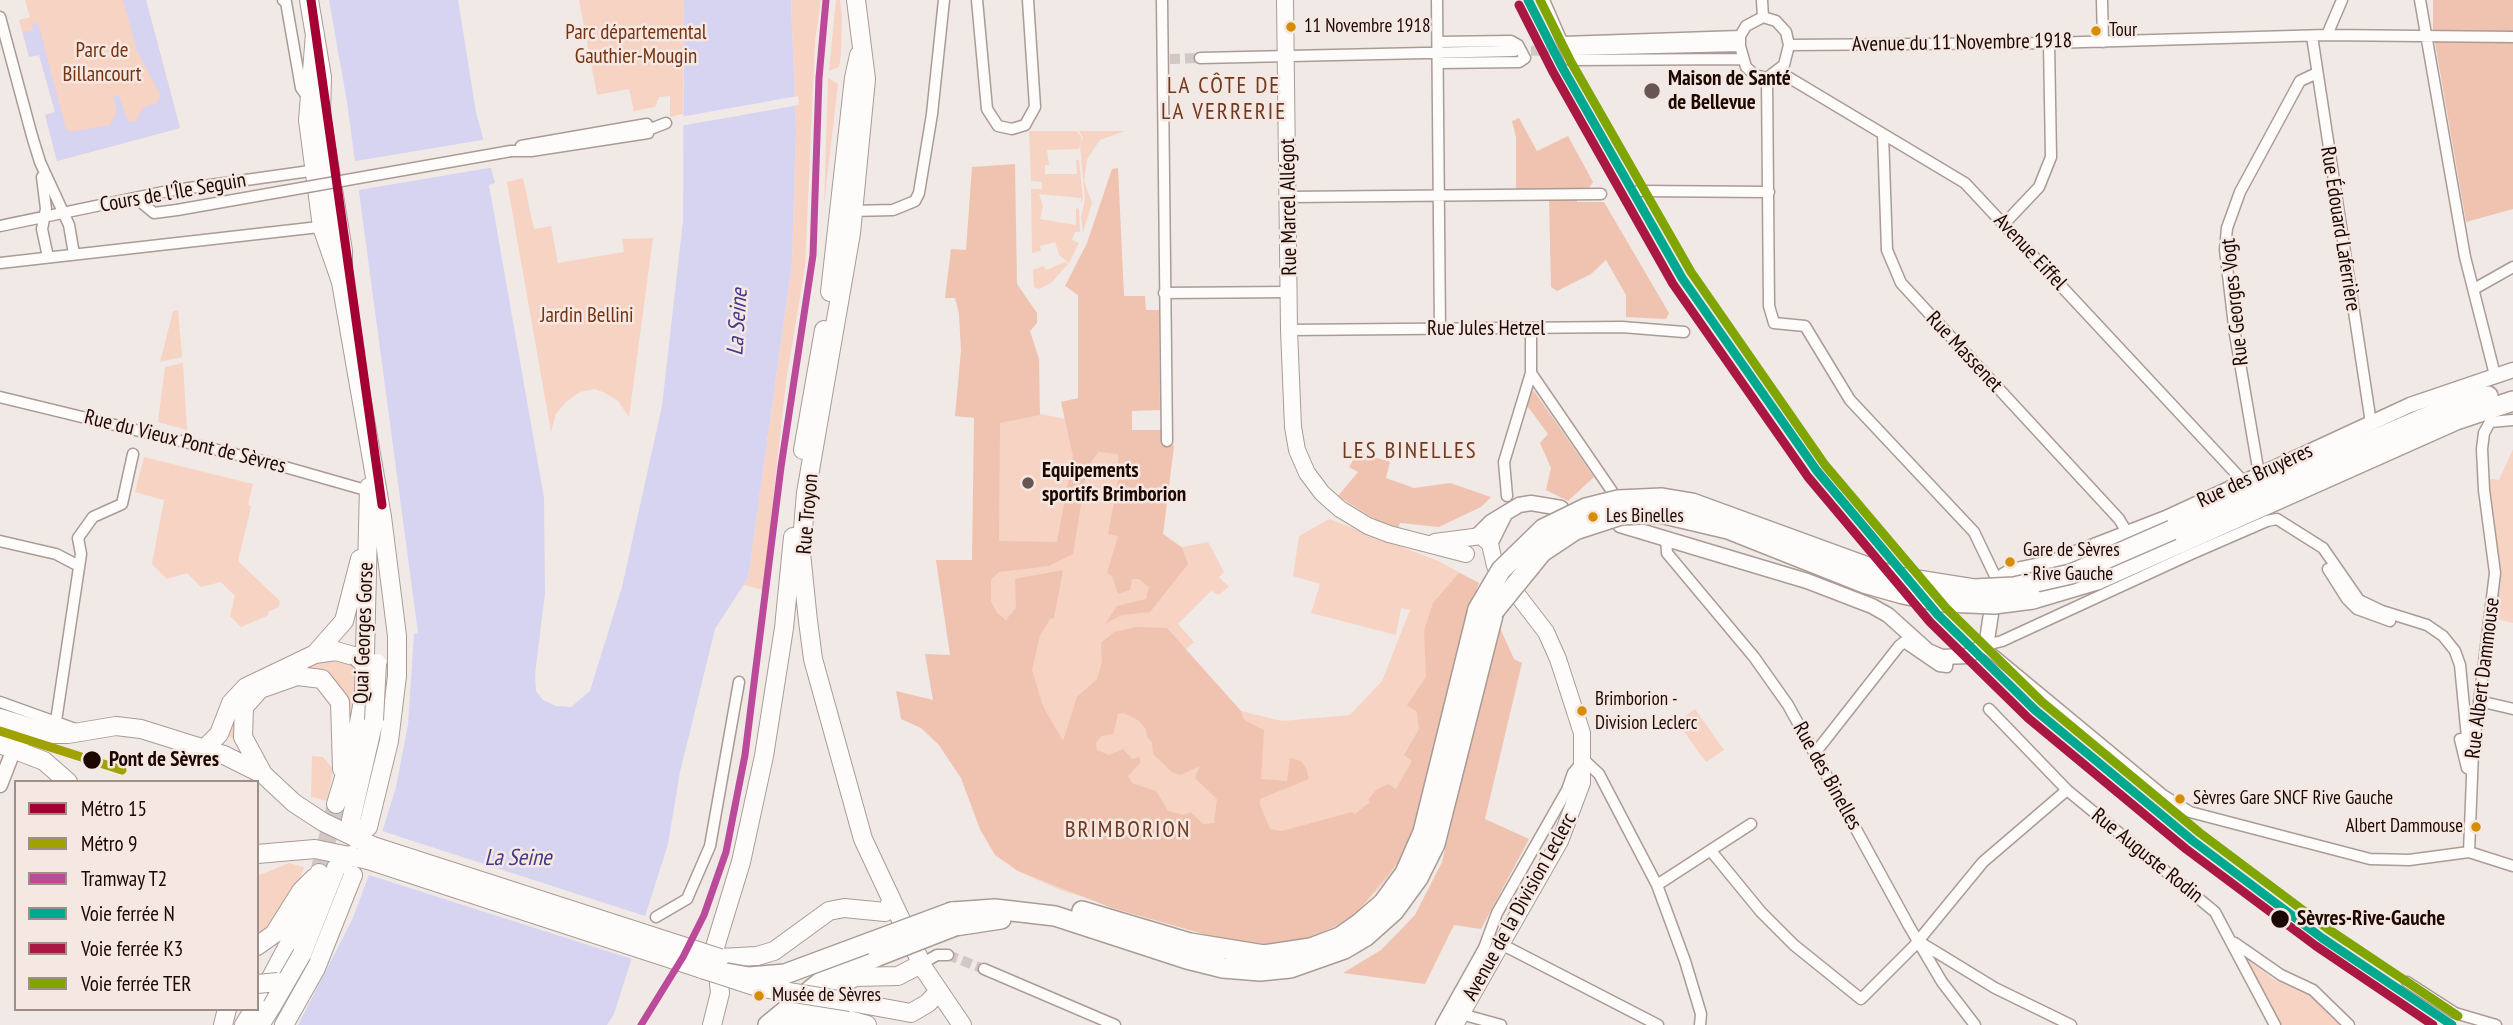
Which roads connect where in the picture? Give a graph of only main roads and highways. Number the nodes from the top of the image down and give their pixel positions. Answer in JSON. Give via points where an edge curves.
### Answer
{"nodes":[{"id":1,"x":309,"y":0,"type":"edge"},
{"id":2,"x":856,"y":0,"type":"edge"},
{"id":3,"x":1285,"y":0,"type":"edge"},
{"id":4,"x":315,"y":34,"type":"junction"},
{"id":5,"x":846,"y":211,"type":"junction"},
{"id":6,"x":330,"y":225,"type":"junction"},
{"id":7,"x":2513,"y":389,"type":"edge"},
{"id":8,"x":2513,"y":401,"type":"edge"},
{"id":9,"x":372,"y":459,"type":"junction"},
{"id":10,"x":382,"y":517,"type":"junction"},
{"id":11,"x":368,"y":532,"type":"junction"},
{"id":12,"x":2176,"y":537,"type":"junction"},
{"id":13,"x":1479,"y":547,"type":"road end"},
{"id":14,"x":1516,"y":593,"type":"dead end"},
{"id":15,"x":1486,"y":610,"type":"junction"},
{"id":16,"x":793,"y":629,"type":"junction"},
{"id":17,"x":812,"y":652,"type":"junction"},
{"id":18,"x":315,"y":654,"type":"junction"},
{"id":19,"x":374,"y":667,"type":"junction"},
{"id":20,"x":0,"y":718,"type":"edge"},
{"id":21,"x":389,"y":741,"type":"junction"},
{"id":22,"x":7,"y":747,"type":"edge"},
{"id":23,"x":204,"y":749,"type":"junction"},
{"id":24,"x":264,"y":775,"type":"junction"},
{"id":25,"x":66,"y":780,"type":"edge"},
{"id":26,"x":363,"y":846,"type":"junction"},
{"id":27,"x":259,"y":854,"type":"edge"},
{"id":28,"x":353,"y":875,"type":"dead end"},
{"id":29,"x":888,"y":892,"type":"junction"},
{"id":30,"x":864,"y":910,"type":"junction"},
{"id":31,"x":952,"y":913,"type":"junction"},
{"id":32,"x":903,"y":924,"type":"junction"},
{"id":33,"x":326,"y":941,"type":"junction"},
{"id":34,"x":259,"y":945,"type":"edge"},
{"id":35,"x":718,"y":952,"type":"junction"},
{"id":36,"x":921,"y":964,"type":"junction"},
{"id":37,"x":703,"y":969,"type":"junction"},
{"id":38,"x":259,"y":984,"type":"edge"},
{"id":39,"x":938,"y":992,"type":"junction"},
{"id":40,"x":858,"y":1003,"type":"junction"},
{"id":41,"x":265,"y":1004,"type":"edge"},
{"id":42,"x":1458,"y":1020,"type":"edge"},
{"id":43,"x":795,"y":1022,"type":"edge"},
{"id":44,"x":260,"y":1025,"type":"edge"},
{"id":45,"x":284,"y":1025,"type":"edge"},
{"id":46,"x":712,"y":1025,"type":"edge"},
{"id":47,"x":768,"y":1025,"type":"edge"},
{"id":48,"x":867,"y":1025,"type":"edge"},
{"id":49,"x":917,"y":1025,"type":"edge"},
{"id":50,"x":962,"y":1025,"type":"edge"}],
"edges":[{"from":1,"to":4,"type":"main road","name":"Quai Georges Gorse"},
{"from":2,"to":5,"type":"main road","name":"Rue Troyon","via":[[860,49]]},
{"from":3,"to":13,"type":"main road","name":"Rue Marcel Allégot","via":[[1289,330],[1297,450],[1307,473],[1331,501],[1368,526],[1425,543]]},
{"from":4,"to":6,"type":"main road","name":"Quai Georges Gorse","via":[[333,194]]},
{"from":4,"to":6,"type":"main road","name":"Quai Georges Gorse","via":[[308,120],[314,168]]},
{"from":5,"to":16,"type":"main road","name":"Rue Troyon","via":[[796,494],[788,588]]},
{"from":5,"to":17,"type":"main road","name":"Rue Troyon","via":[[825,397],[806,493],[802,553]]},
{"from":6,"to":9,"type":"main road","name":"Quai Georges Gorse"},
{"from":7,"to":12,"type":"highway","via":[[2451,407]]},
{"from":8,"to":12,"type":"highway"},
{"from":9,"to":10,"type":"main road","name":"Quai Georges Gorse"},
{"from":9,"to":11,"type":"main road","name":"Quai Georges Gorse"},
{"from":10,"to":19,"type":"main road"},
{"from":10,"to":21,"type":"main road","name":"Quai Georges Gorse","via":[[397,636]]},
{"from":11,"to":18,"type":"main road","via":[[344,621]]},
{"from":11,"to":24,"type":"main road","name":"Quai Georges Gorse","via":[[364,695],[339,798],[340,702],[322,680],[308,675],[287,677],[260,689],[244,707],[244,743]]},
{"from":12,"to":15,"type":"highway","bridge":true,"via":[[2074,589],[1994,604],[1942,602],[1864,583],[1690,518],[1660,513],[1621,515],[1575,530],[1542,552]]},
{"from":14,"to":42,"type":"main road","name":"Avenue de la Division Leclerc","via":[[1554,648],[1582,733],[1582,783],[1572,816]]},
{"from":15,"to":31,"type":"highway","via":[[1423,832],[1405,873],[1383,903],[1340,937],[1290,953],[1239,953],[1053,902],[989,895]]},
{"from":15,"to":31,"type":"highway","via":[[1435,844],[1394,911],[1366,936],[1321,959],[1260,971],[1223,968],[1076,922]]},
{"from":16,"to":17,"type":"main road"},
{"from":16,"to":35,"type":"main road","name":"Rue Troyon"},
{"from":17,"to":29,"type":"main road","name":"Rue Troyon","via":[[863,839]]},
{"from":18,"to":19,"type":"main road","bridge":true,"via":[[336,651]]},
{"from":18,"to":23,"type":"main road","via":[[239,692],[219,734]]},
{"from":19,"to":21,"type":"main road","via":[[386,696]]},
{"from":19,"to":26,"type":"main road","bridge":true,"via":[[374,720],[352,820]]},
{"from":20,"to":23,"type":"main road","via":[[60,734],[130,727]]},
{"from":21,"to":26,"type":"main road","name":"Quai Georges Gorse"},
{"from":22,"to":25,"type":"main road","via":[[44,761]]},
{"from":23,"to":24,"type":"main road","via":[[241,761]]},
{"from":24,"to":26,"type":"main road","via":[[293,803]]},
{"from":26,"to":27,"type":"main road"},
{"from":26,"to":35,"type":"main road","bridge":true},
{"from":26,"to":37,"type":"main road","bridge":true},
{"from":26,"to":41,"type":"main road","bridge":true,"via":[[337,868],[302,954]]},
{"from":28,"to":33,"type":"main road"},
{"from":29,"to":30,"type":"main road","via":[[889,909]]},
{"from":29,"to":32,"type":"main road","name":"Rue Troyon"},
{"from":30,"to":32,"type":"main road"},
{"from":30,"to":35,"type":"main road","via":[[844,908],[817,917],[774,951],[757,956]]},
{"from":31,"to":35,"type":"highway","via":[[783,961],[741,966]]},
{"from":31,"to":37,"type":"highway","bridge":true,"via":[[785,974],[749,977]]},
{"from":31,"to":47,"type":"highway","bridge":true,"via":[[878,956],[823,980]]},
{"from":32,"to":36,"type":"main road","name":"Rue Troyon"},
{"from":33,"to":38,"type":"main road","bridge":true,"via":[[299,974]]},
{"from":33,"to":45,"type":"main road","via":[[304,993]]},
{"from":34,"to":41,"type":"main road","via":[[274,934],[301,891],[319,873]]},
{"from":35,"to":46,"type":"main road","via":[[720,993]]},
{"from":36,"to":39,"type":"main road","name":"Rue Troyon"},
{"from":36,"to":43,"type":"main road","via":[[898,976],[855,977]]},
{"from":37,"to":40,"type":"main road","bridge":true,"via":[[768,990]]},
{"from":39,"to":40,"type":"main road","via":[[911,1013]]},
{"from":39,"to":50,"type":"main road","name":"Rue Troyon"},
{"from":40,"to":49,"type":"main road"},
{"from":41,"to":44,"type":"main road"},
{"from":43,"to":48,"type":"main road","via":[[835,1016]]}]}
